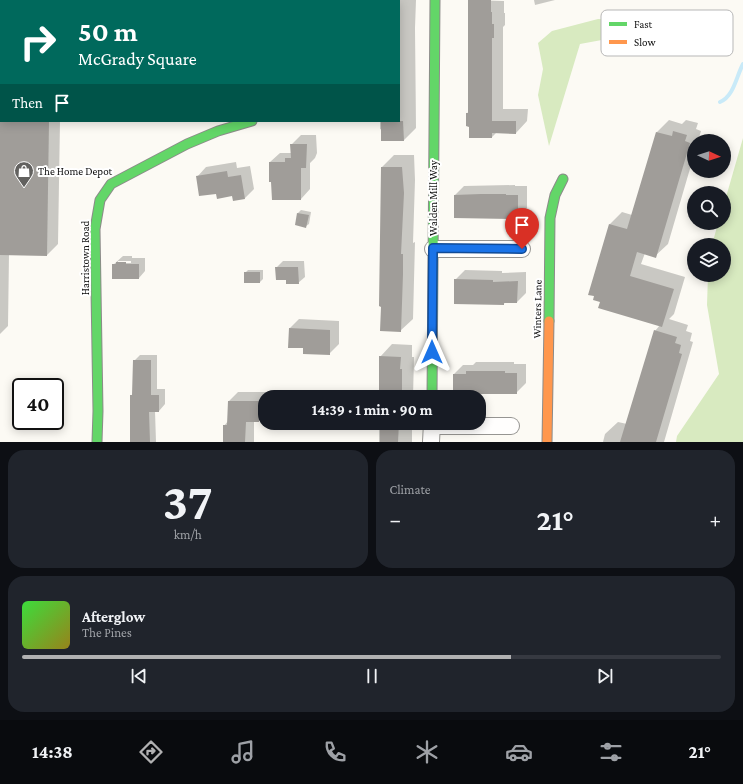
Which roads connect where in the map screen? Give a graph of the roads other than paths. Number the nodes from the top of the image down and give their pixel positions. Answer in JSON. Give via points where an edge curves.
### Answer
{"nodes":[{"id":1,"x":435,"y":0,"type":"edge"},
{"id":2,"x":249,"y":122,"type":"edge"},
{"id":3,"x":563,"y":179,"type":"dead end"},
{"id":4,"x":433,"y":248,"type":"junction"},
{"id":5,"x":522,"y":249,"type":"dead end"},
{"id":6,"x":432,"y":390,"type":"edge"},
{"id":7,"x":486,"y":425,"type":"edge"},
{"id":8,"x":511,"y":426,"type":"dead end"},
{"id":9,"x":432,"y":430,"type":"edge"},
{"id":10,"x":97,"y":442,"type":"edge"},
{"id":11,"x":431,"y":442,"type":"edge"},
{"id":12,"x":547,"y":442,"type":"edge"}],
"edges":[{"from":1,"to":4,"type":"street","name":"Walden Mill Way"},
{"from":2,"to":10,"type":"street","name":"Harristown Road","via":[[218,131],[180,148],[111,184],[100,200],[95,229]]},
{"from":3,"to":12,"type":"street","name":"Winters Lane","via":[[556,189],[550,224]]},
{"from":4,"to":5,"type":"street"},
{"from":4,"to":6,"type":"street","name":"Walden Mill Way"},
{"from":7,"to":8,"type":"street"},
{"from":9,"to":11,"type":"street"}]}
